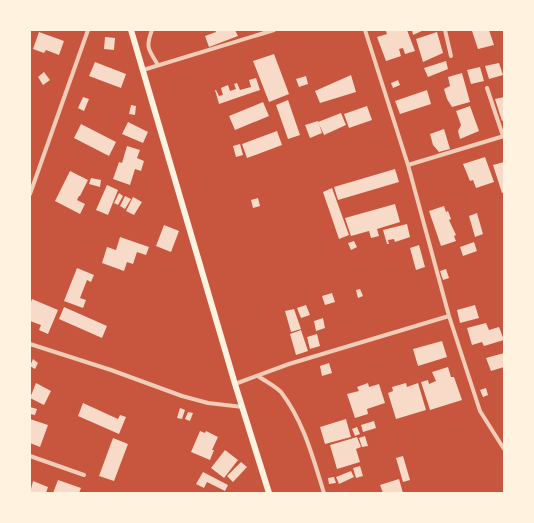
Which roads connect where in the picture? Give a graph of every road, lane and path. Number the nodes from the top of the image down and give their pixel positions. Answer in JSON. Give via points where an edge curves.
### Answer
{"nodes":[{"id":1,"x":88,"y":30,"type":"edge"},
{"id":2,"x":131,"y":30,"type":"edge"},
{"id":3,"x":152,"y":30,"type":"edge"},
{"id":4,"x":274,"y":30,"type":"edge"},
{"id":5,"x":365,"y":30,"type":"edge"},
{"id":6,"x":445,"y":30,"type":"edge"},
{"id":7,"x":451,"y":56,"type":"dead end"},
{"id":8,"x":158,"y":65,"type":"junction"},
{"id":9,"x":143,"y":70,"type":"junction"},
{"id":10,"x":487,"y":88,"type":"dead end"},
{"id":11,"x":504,"y":136,"type":"edge"},
{"id":12,"x":408,"y":165,"type":"junction"},
{"id":13,"x":30,"y":194,"type":"edge"},
{"id":14,"x":449,"y":316,"type":"junction"},
{"id":15,"x":30,"y":344,"type":"edge"},
{"id":16,"x":258,"y":376,"type":"junction"},
{"id":17,"x":235,"y":384,"type":"junction"},
{"id":18,"x":243,"y":407,"type":"junction"},
{"id":19,"x":504,"y":449,"type":"edge"},
{"id":20,"x":30,"y":456,"type":"edge"},
{"id":21,"x":84,"y":475,"type":"dead end"},
{"id":22,"x":269,"y":493,"type":"edge"},
{"id":23,"x":324,"y":493,"type":"edge"}],
"edges":[{"from":1,"to":13,"type":"street"},
{"from":2,"to":9,"type":"main road"},
{"from":3,"to":8,"type":"street","via":[[147,42]]},
{"from":4,"to":8,"type":"street"},
{"from":5,"to":12,"type":"street"},
{"from":6,"to":7,"type":"street"},
{"from":8,"to":9,"type":"street"},
{"from":9,"to":17,"type":"main road"},
{"from":10,"to":11,"type":"street"},
{"from":11,"to":12,"type":"street"},
{"from":12,"to":14,"type":"street"},
{"from":14,"to":16,"type":"street","via":[[289,364]]},
{"from":14,"to":19,"type":"street","via":[[480,411]]},
{"from":15,"to":18,"type":"street","via":[[182,396],[208,403]]},
{"from":16,"to":17,"type":"street"},
{"from":16,"to":23,"type":"street","via":[[280,391],[300,422]]},
{"from":17,"to":18,"type":"main road"},
{"from":18,"to":22,"type":"main road"},
{"from":20,"to":21,"type":"street"}]}
